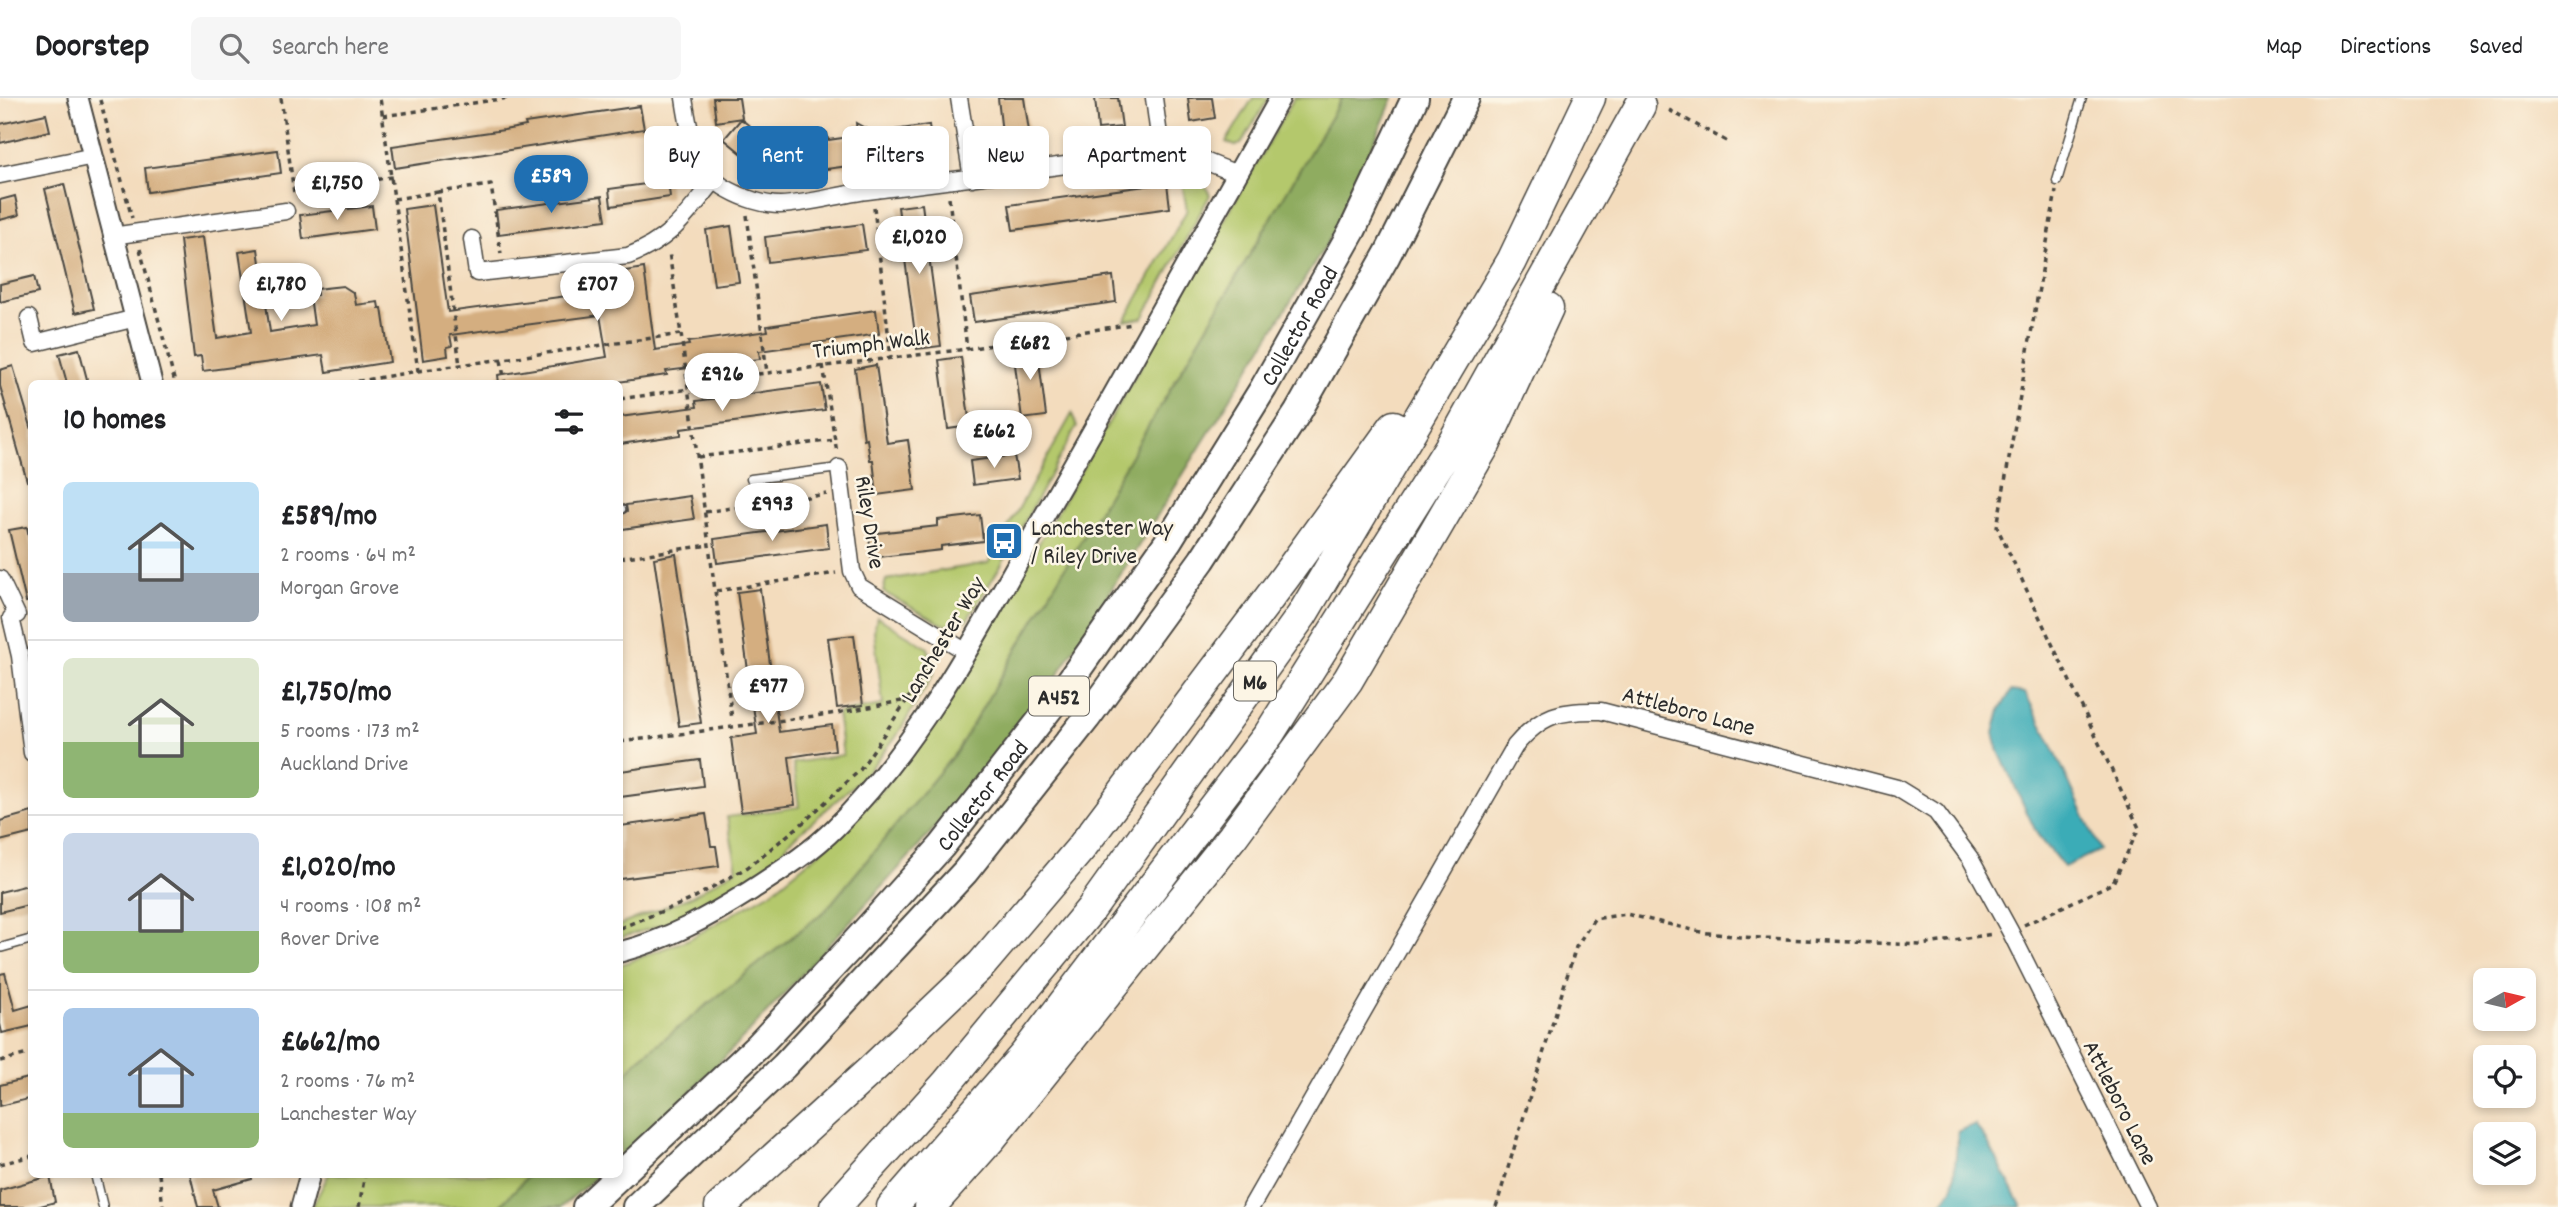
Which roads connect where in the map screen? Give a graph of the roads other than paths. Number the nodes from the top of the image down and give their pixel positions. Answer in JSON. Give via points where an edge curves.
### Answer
{"nodes":[{"id":1,"x":78,"y":98,"type":"edge"},
{"id":2,"x":684,"y":98,"type":"edge"},
{"id":3,"x":959,"y":98,"type":"edge"},
{"id":4,"x":1154,"y":98,"type":"edge"},
{"id":5,"x":1280,"y":98,"type":"edge"},
{"id":6,"x":1415,"y":98,"type":"edge"},
{"id":7,"x":1466,"y":98,"type":"edge"},
{"id":8,"x":1590,"y":98,"type":"edge"},
{"id":9,"x":2082,"y":98,"type":"edge"},
{"id":10,"x":1651,"y":104,"type":"edge"},
{"id":11,"x":689,"y":126,"type":"edge"},
{"id":12,"x":964,"y":126,"type":"edge"},
{"id":13,"x":1158,"y":126,"type":"edge"},
{"id":14,"x":93,"y":156,"type":"junction"},
{"id":15,"x":1211,"y":164,"type":"edge"},
{"id":16,"x":1237,"y":174,"type":"junction"},
{"id":17,"x":0,"y":175,"type":"edge"},
{"id":18,"x":963,"y":179,"type":"edge"},
{"id":19,"x":2057,"y":181,"type":"road end"},
{"id":20,"x":723,"y":186,"type":"edge"},
{"id":21,"x":708,"y":189,"type":"edge"},
{"id":22,"x":286,"y":211,"type":"dead end"},
{"id":23,"x":112,"y":236,"type":"junction"},
{"id":24,"x":472,"y":239,"type":"dead end"},
{"id":25,"x":1512,"y":261,"type":"junction"},
{"id":26,"x":29,"y":318,"type":"dead end"},
{"id":27,"x":135,"y":318,"type":"junction"},
{"id":28,"x":151,"y":380,"type":"edge"},
{"id":29,"x":839,"y":468,"type":"joint"},
{"id":30,"x":751,"y":479,"type":"dead end"},
{"id":31,"x":0,"y":579,"type":"edge"},
{"id":32,"x":15,"y":616,"type":"edge"},
{"id":33,"x":965,"y":651,"type":"junction"},
{"id":34,"x":28,"y":721,"type":"edge"},
{"id":35,"x":28,"y":940,"type":"edge"},
{"id":36,"x":0,"y":948,"type":"edge"},
{"id":37,"x":623,"y":951,"type":"edge"},
{"id":38,"x":623,"y":1172,"type":"edge"},
{"id":39,"x":96,"y":1178,"type":"edge"},
{"id":40,"x":309,"y":1178,"type":"edge"},
{"id":41,"x":617,"y":1178,"type":"edge"},
{"id":42,"x":103,"y":1207,"type":"edge"},
{"id":43,"x":301,"y":1207,"type":"edge"},
{"id":44,"x":586,"y":1207,"type":"edge"},
{"id":45,"x":636,"y":1207,"type":"edge"},
{"id":46,"x":720,"y":1207,"type":"edge"},
{"id":47,"x":835,"y":1207,"type":"edge"},
{"id":48,"x":892,"y":1207,"type":"edge"},
{"id":49,"x":930,"y":1207,"type":"edge"},
{"id":50,"x":1251,"y":1207,"type":"edge"},
{"id":51,"x":2148,"y":1207,"type":"edge"}],
"edges":[{"from":1,"to":14,"type":"street"},
{"from":2,"to":11,"type":"street"},
{"from":3,"to":12,"type":"street"},
{"from":4,"to":13,"type":"street"},
{"from":5,"to":16,"type":"street","name":"Lanchester Way"},
{"from":6,"to":38,"type":"highway","name":"Collector Road","number":"A452","via":[[1352,231],[1264,387],[1169,540],[1057,699],[942,846],[849,948],[758,1046]]},
{"from":7,"to":45,"type":"highway","name":"Collector Road","number":"A452","via":[[1387,256],[1298,412],[1202,560],[1087,718],[928,913],[784,1066]]},
{"from":8,"to":25,"type":"highway","number":"M6"},
{"from":9,"to":19,"type":"lane"},
{"from":10,"to":48,"type":"highway","number":"M6","via":[[1454,440],[1269,734],[1026,1055]]},
{"from":10,"to":49,"type":"highway","via":[[1486,443],[1348,680],[1233,836],[993,1136]]},
{"from":14,"to":17,"type":"street"},
{"from":14,"to":23,"type":"street"},
{"from":15,"to":16,"type":"street"},
{"from":16,"to":33,"type":"street","name":"Lanchester Way"},
{"from":18,"to":20,"type":"street","via":[[780,205]]},
{"from":21,"to":24,"type":"street","via":[[677,227],[651,248],[628,256],[477,273]]},
{"from":22,"to":23,"type":"street"},
{"from":23,"to":27,"type":"street"},
{"from":25,"to":46,"type":"highway","via":[[1285,577],[1072,859],[982,964]]},
{"from":25,"to":47,"type":"highway","number":"M6","via":[[1302,615],[1204,753],[1091,909],[947,1083]]},
{"from":26,"to":27,"type":"street","via":[[35,343]]},
{"from":27,"to":28,"type":"street"},
{"from":29,"to":30,"type":"lane"},
{"from":29,"to":33,"type":"street","name":"Riley Drive","via":[[852,571],[859,586]]},
{"from":31,"to":32,"type":"street"},
{"from":32,"to":34,"type":"street"},
{"from":33,"to":37,"type":"street","name":"Lanchester Way","via":[[905,748],[833,830],[798,859],[709,916]]},
{"from":35,"to":36,"type":"lane"},
{"from":39,"to":42,"type":"lane"},
{"from":40,"to":43,"type":"street"},
{"from":41,"to":44,"type":"highway","name":"Collector Road","number":"A452"},
{"from":50,"to":51,"type":"street","name":"Attleboro Lane","via":[[1515,746],[1551,716],[1577,710],[1601,710],[1854,775],[1897,788],[1936,812],[1970,858],[2010,931]]}]}
